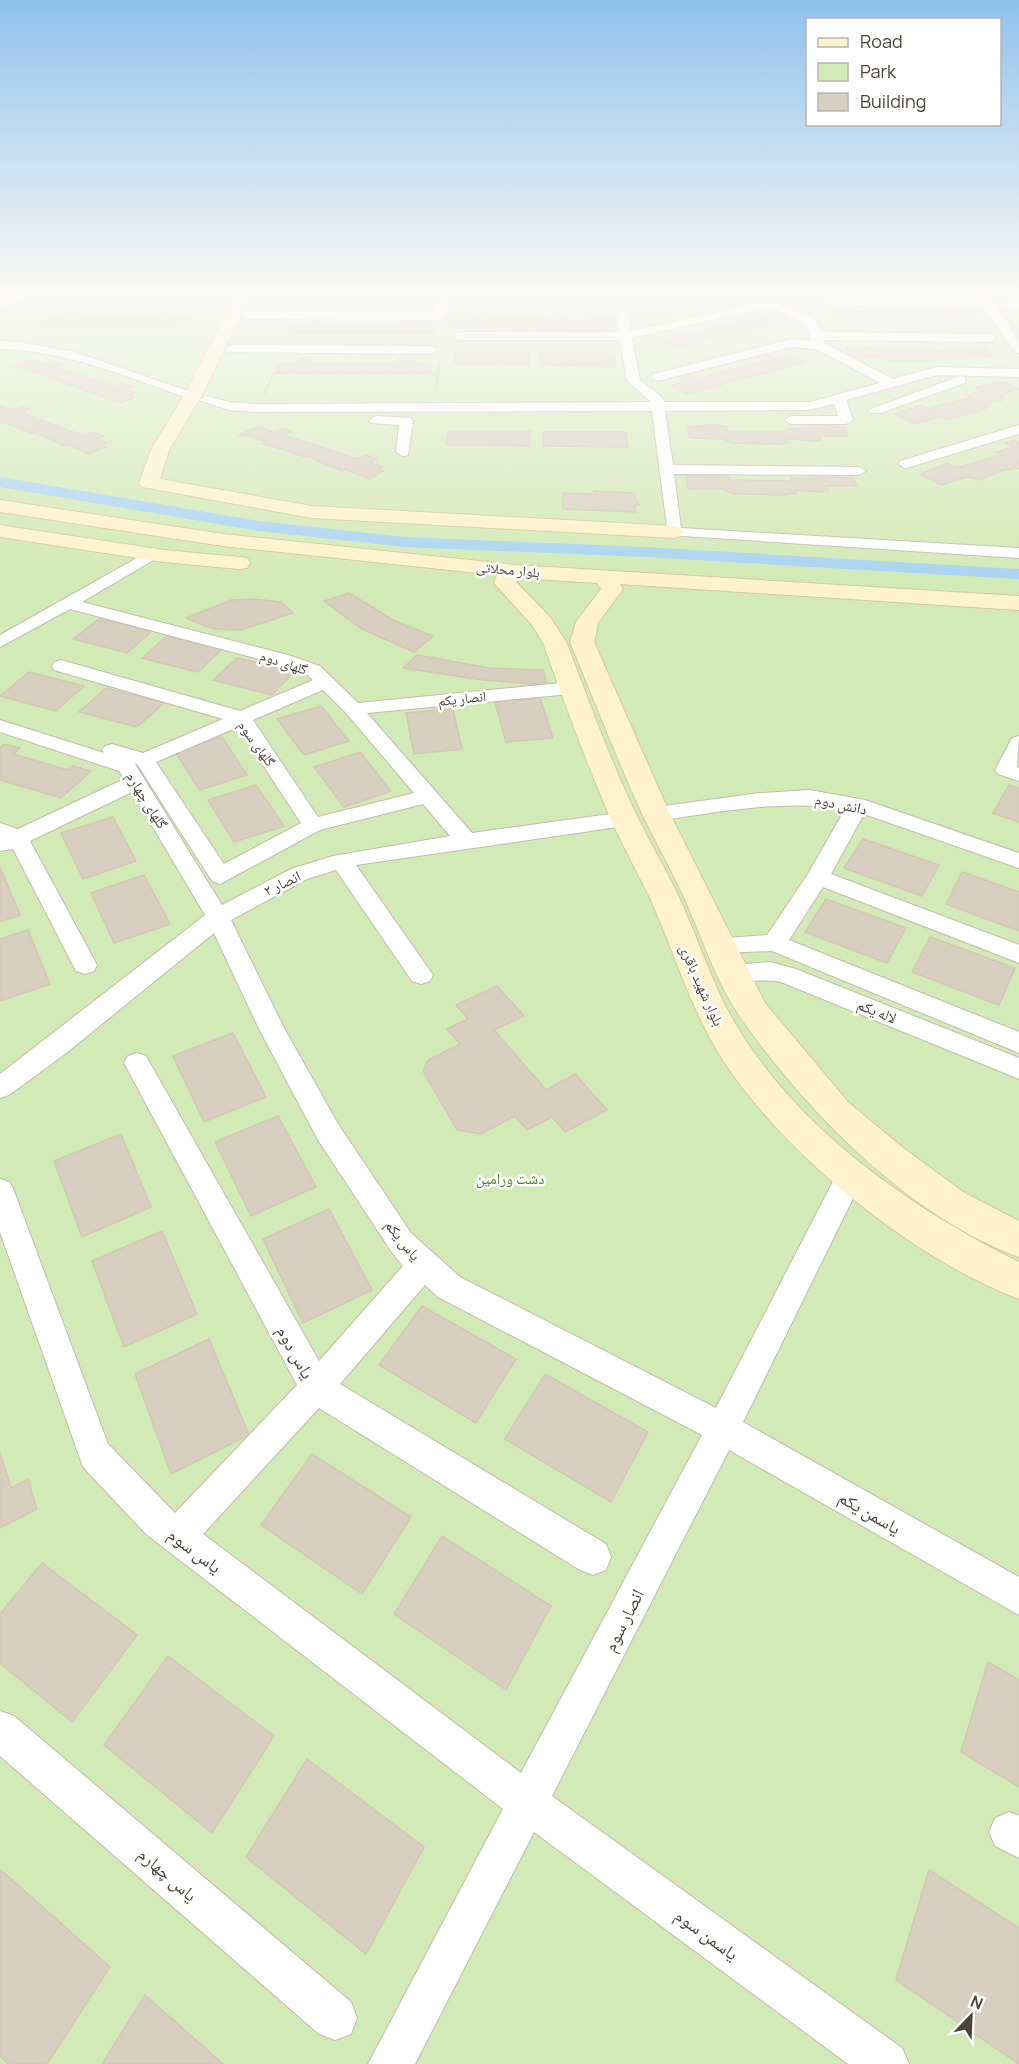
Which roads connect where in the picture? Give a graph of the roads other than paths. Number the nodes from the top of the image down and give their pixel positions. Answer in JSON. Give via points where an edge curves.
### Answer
{"nodes":[{"id":1,"x":169,"y":387,"type":"edge"},
{"id":2,"x":204,"y":387,"type":"edge"},
{"id":3,"x":206,"y":387,"type":"edge"},
{"id":4,"x":642,"y":387,"type":"edge"},
{"id":5,"x":876,"y":387,"type":"edge"},
{"id":6,"x":941,"y":387,"type":"edge"},
{"id":7,"x":200,"y":397,"type":"junction"},
{"id":8,"x":839,"y":398,"type":"junction"},
{"id":9,"x":300,"y":408,"type":"junction"},
{"id":10,"x":658,"y":408,"type":"junction"},
{"id":11,"x":875,"y":410,"type":"dead end"},
{"id":12,"x":682,"y":420,"type":"dead end"},
{"id":13,"x":1019,"y":429,"type":"edge"},
{"id":14,"x":188,"y":438,"type":"dead end"},
{"id":15,"x":403,"y":452,"type":"dead end"},
{"id":16,"x":904,"y":464,"type":"dead end"},
{"id":17,"x":666,"y":469,"type":"junction"},
{"id":18,"x":859,"y":471,"type":"dead end"},
{"id":19,"x":0,"y":507,"type":"edge"},
{"id":20,"x":45,"y":513,"type":"junction"},
{"id":21,"x":674,"y":532,"type":"junction"},
{"id":22,"x":10,"y":533,"type":"edge"},
{"id":23,"x":1019,"y":553,"type":"edge"},
{"id":24,"x":151,"y":555,"type":"junction"},
{"id":25,"x":514,"y":579,"type":"junction"},
{"id":26,"x":605,"y":587,"type":"junction"},
{"id":27,"x":67,"y":603,"type":"junction"},
{"id":28,"x":1019,"y":603,"type":"edge"},
{"id":29,"x":1019,"y":622,"type":"edge"},
{"id":30,"x":0,"y":642,"type":"edge"},
{"id":31,"x":60,"y":666,"type":"dead end"},
{"id":32,"x":325,"y":682,"type":"junction"},
{"id":33,"x":571,"y":688,"type":"junction"},
{"id":34,"x":353,"y":708,"type":"junction"},
{"id":35,"x":0,"y":716,"type":"edge"},
{"id":36,"x":242,"y":718,"type":"junction"},
{"id":37,"x":0,"y":726,"type":"edge"},
{"id":38,"x":1019,"y":742,"type":"edge"},
{"id":39,"x":144,"y":760,"type":"junction"},
{"id":40,"x":1019,"y":775,"type":"edge"},
{"id":41,"x":137,"y":782,"type":"junction"},
{"id":42,"x":427,"y":796,"type":"junction"},
{"id":43,"x":858,"y":805,"type":"junction"},
{"id":44,"x":656,"y":814,"type":"junction"},
{"id":45,"x":625,"y":819,"type":"junction"},
{"id":46,"x":313,"y":825,"type":"junction"},
{"id":47,"x":6,"y":838,"type":"edge"},
{"id":48,"x":467,"y":842,"type":"junction"},
{"id":49,"x":341,"y":861,"type":"junction"},
{"id":50,"x":1019,"y":861,"type":"edge"},
{"id":51,"x":818,"y":878,"type":"junction"},
{"id":52,"x":218,"y":917,"type":"junction"},
{"id":53,"x":774,"y":944,"type":"junction"},
{"id":54,"x":1019,"y":954,"type":"edge"},
{"id":55,"x":726,"y":959,"type":"junction"},
{"id":56,"x":85,"y":965,"type":"dead end"},
{"id":57,"x":421,"y":975,"type":"dead end"},
{"id":58,"x":1019,"y":1043,"type":"edge"},
{"id":59,"x":137,"y":1063,"type":"dead end"},
{"id":60,"x":1019,"y":1069,"type":"edge"},
{"id":61,"x":0,"y":1088,"type":"edge"},
{"id":62,"x":851,"y":1174,"type":"junction"},
{"id":63,"x":0,"y":1191,"type":"edge"},
{"id":64,"x":1019,"y":1240,"type":"edge"},
{"id":65,"x":423,"y":1265,"type":"junction"},
{"id":66,"x":1019,"y":1281,"type":"edge"},
{"id":67,"x":316,"y":1388,"type":"junction"},
{"id":68,"x":722,"y":1428,"type":"junction"},
{"id":69,"x":177,"y":1537,"type":"junction"},
{"id":70,"x":593,"y":1557,"type":"dead end"},
{"id":71,"x":1019,"y":1597,"type":"edge"},
{"id":72,"x":0,"y":1730,"type":"edge"},
{"id":73,"x":529,"y":1804,"type":"junction"},
{"id":74,"x":335,"y":2018,"type":"dead end"},
{"id":75,"x":391,"y":2064,"type":"edge"},
{"id":76,"x":886,"y":2064,"type":"edge"}],
"edges":[{"from":1,"to":7,"type":"street"},
{"from":2,"to":7,"type":"street"},
{"from":3,"to":7,"type":"street"},
{"from":4,"to":10,"type":"street","via":[[657,400]]},
{"from":5,"to":8,"type":"street"},
{"from":6,"to":11,"type":"street"},
{"from":7,"to":9,"type":"street","via":[[228,406]]},
{"from":7,"to":14,"type":"street"},
{"from":7,"to":21,"type":"street","via":[[160,450],[149,483],[172,481],[312,512]]},
{"from":8,"to":10,"type":"street","via":[[810,406]]},
{"from":8,"to":12,"type":"street","via":[[846,420]]},
{"from":9,"to":10,"type":"street"},
{"from":9,"to":15,"type":"street","via":[[296,418],[406,421]]},
{"from":10,"to":17,"type":"street"},
{"from":13,"to":16,"type":"street"},
{"from":17,"to":18,"type":"street"},
{"from":17,"to":21,"type":"street"},
{"from":19,"to":20,"type":"street","name":"بلوار محلاتی"},
{"from":20,"to":22,"type":"street"},
{"from":20,"to":25,"type":"street","name":"بلوار محلاتی"},
{"from":21,"to":23,"type":"street"},
{"from":22,"to":24,"type":"street","name":"بلوار محلاتی"},
{"from":24,"to":25,"type":"street","name":"بلوار محلاتی"},
{"from":24,"to":27,"type":"street"},
{"from":25,"to":26,"type":"street","name":"بلوار محلاتی"},
{"from":25,"to":33,"type":"street","name":"بلوار شهید باقری","via":[[555,643]]},
{"from":26,"to":28,"type":"street","name":"بلوار محلاتی"},
{"from":26,"to":29,"type":"street","name":"بلوار محلاتی"},
{"from":26,"to":44,"type":"street","via":[[587,622],[582,642]]},
{"from":27,"to":30,"type":"street"},
{"from":27,"to":32,"type":"street","name":"گلهای دوم","via":[[281,659],[313,670]]},
{"from":31,"to":36,"type":"street","name":"گلهای سوم"},
{"from":32,"to":34,"type":"street","name":"گلهای دوم"},
{"from":32,"to":36,"type":"street"},
{"from":33,"to":34,"type":"street","name":"انصار یکم"},
{"from":33,"to":45,"type":"street","name":"بلوار شهید باقری"},
{"from":34,"to":42,"type":"street","name":"گلهای دوم"},
{"from":35,"to":39,"type":"street"},
{"from":36,"to":39,"type":"street"},
{"from":36,"to":46,"type":"street","name":"گلهای سوم"},
{"from":37,"to":41,"type":"street","name":"گلهای چهارم","via":[[127,767]]},
{"from":38,"to":40,"type":"street","via":[[1005,770]]},
{"from":39,"to":46,"type":"street","via":[[220,876]]},
{"from":41,"to":47,"type":"street"},
{"from":41,"to":52,"type":"street","name":"گلهای چهارم"},
{"from":42,"to":46,"type":"street"},
{"from":42,"to":48,"type":"street","name":"گلهای دوم"},
{"from":43,"to":44,"type":"street","name":"دانش دوم","via":[[810,797]]},
{"from":43,"to":50,"type":"street","name":"دانش دوم"},
{"from":43,"to":51,"type":"street"},
{"from":44,"to":45,"type":"street"},
{"from":44,"to":55,"type":"street"},
{"from":45,"to":48,"type":"street","name":"انصار ۲"},
{"from":45,"to":62,"type":"street","name":"بلوار شهید باقری","via":[[729,1042],[780,1107]]},
{"from":47,"to":56,"type":"street"},
{"from":48,"to":49,"type":"street","name":"انصار ۲"},
{"from":49,"to":52,"type":"street","name":"انصار ۲","via":[[299,874]]},
{"from":49,"to":57,"type":"street"},
{"from":51,"to":53,"type":"street"},
{"from":51,"to":54,"type":"street"},
{"from":52,"to":61,"type":"street","name":"انصار ۲"},
{"from":52,"to":65,"type":"street","name":"یاس یکم","via":[[328,1132],[401,1242]]},
{"from":53,"to":55,"type":"street"},
{"from":53,"to":58,"type":"street"},
{"from":55,"to":60,"type":"street","name":"لاله یکم","via":[[787,975]]},
{"from":55,"to":64,"type":"street","via":[[754,1012],[836,1112],[950,1203]]},
{"from":59,"to":67,"type":"street","name":"یاس دوم"},
{"from":62,"to":66,"type":"street","name":"بلوار شهید باقری","via":[[950,1245]]},
{"from":62,"to":68,"type":"street","name":"انصار سوم"},
{"from":63,"to":69,"type":"street","name":"یاس سوم","via":[[95,1455]]},
{"from":65,"to":67,"type":"street"},
{"from":65,"to":68,"type":"street","name":"یاس یکم","via":[[448,1287]]},
{"from":67,"to":69,"type":"street"},
{"from":67,"to":70,"type":"street","name":"یاس دوم"},
{"from":68,"to":71,"type":"street","name":"یاسمن یکم"},
{"from":68,"to":73,"type":"street","name":"انصار سوم"},
{"from":69,"to":73,"type":"street","name":"یاس سوم"},
{"from":72,"to":74,"type":"street","name":"یاس چهارم"},
{"from":73,"to":75,"type":"street","name":"انصار سوم"},
{"from":73,"to":76,"type":"street","name":"یاسمن سوم"}]}
